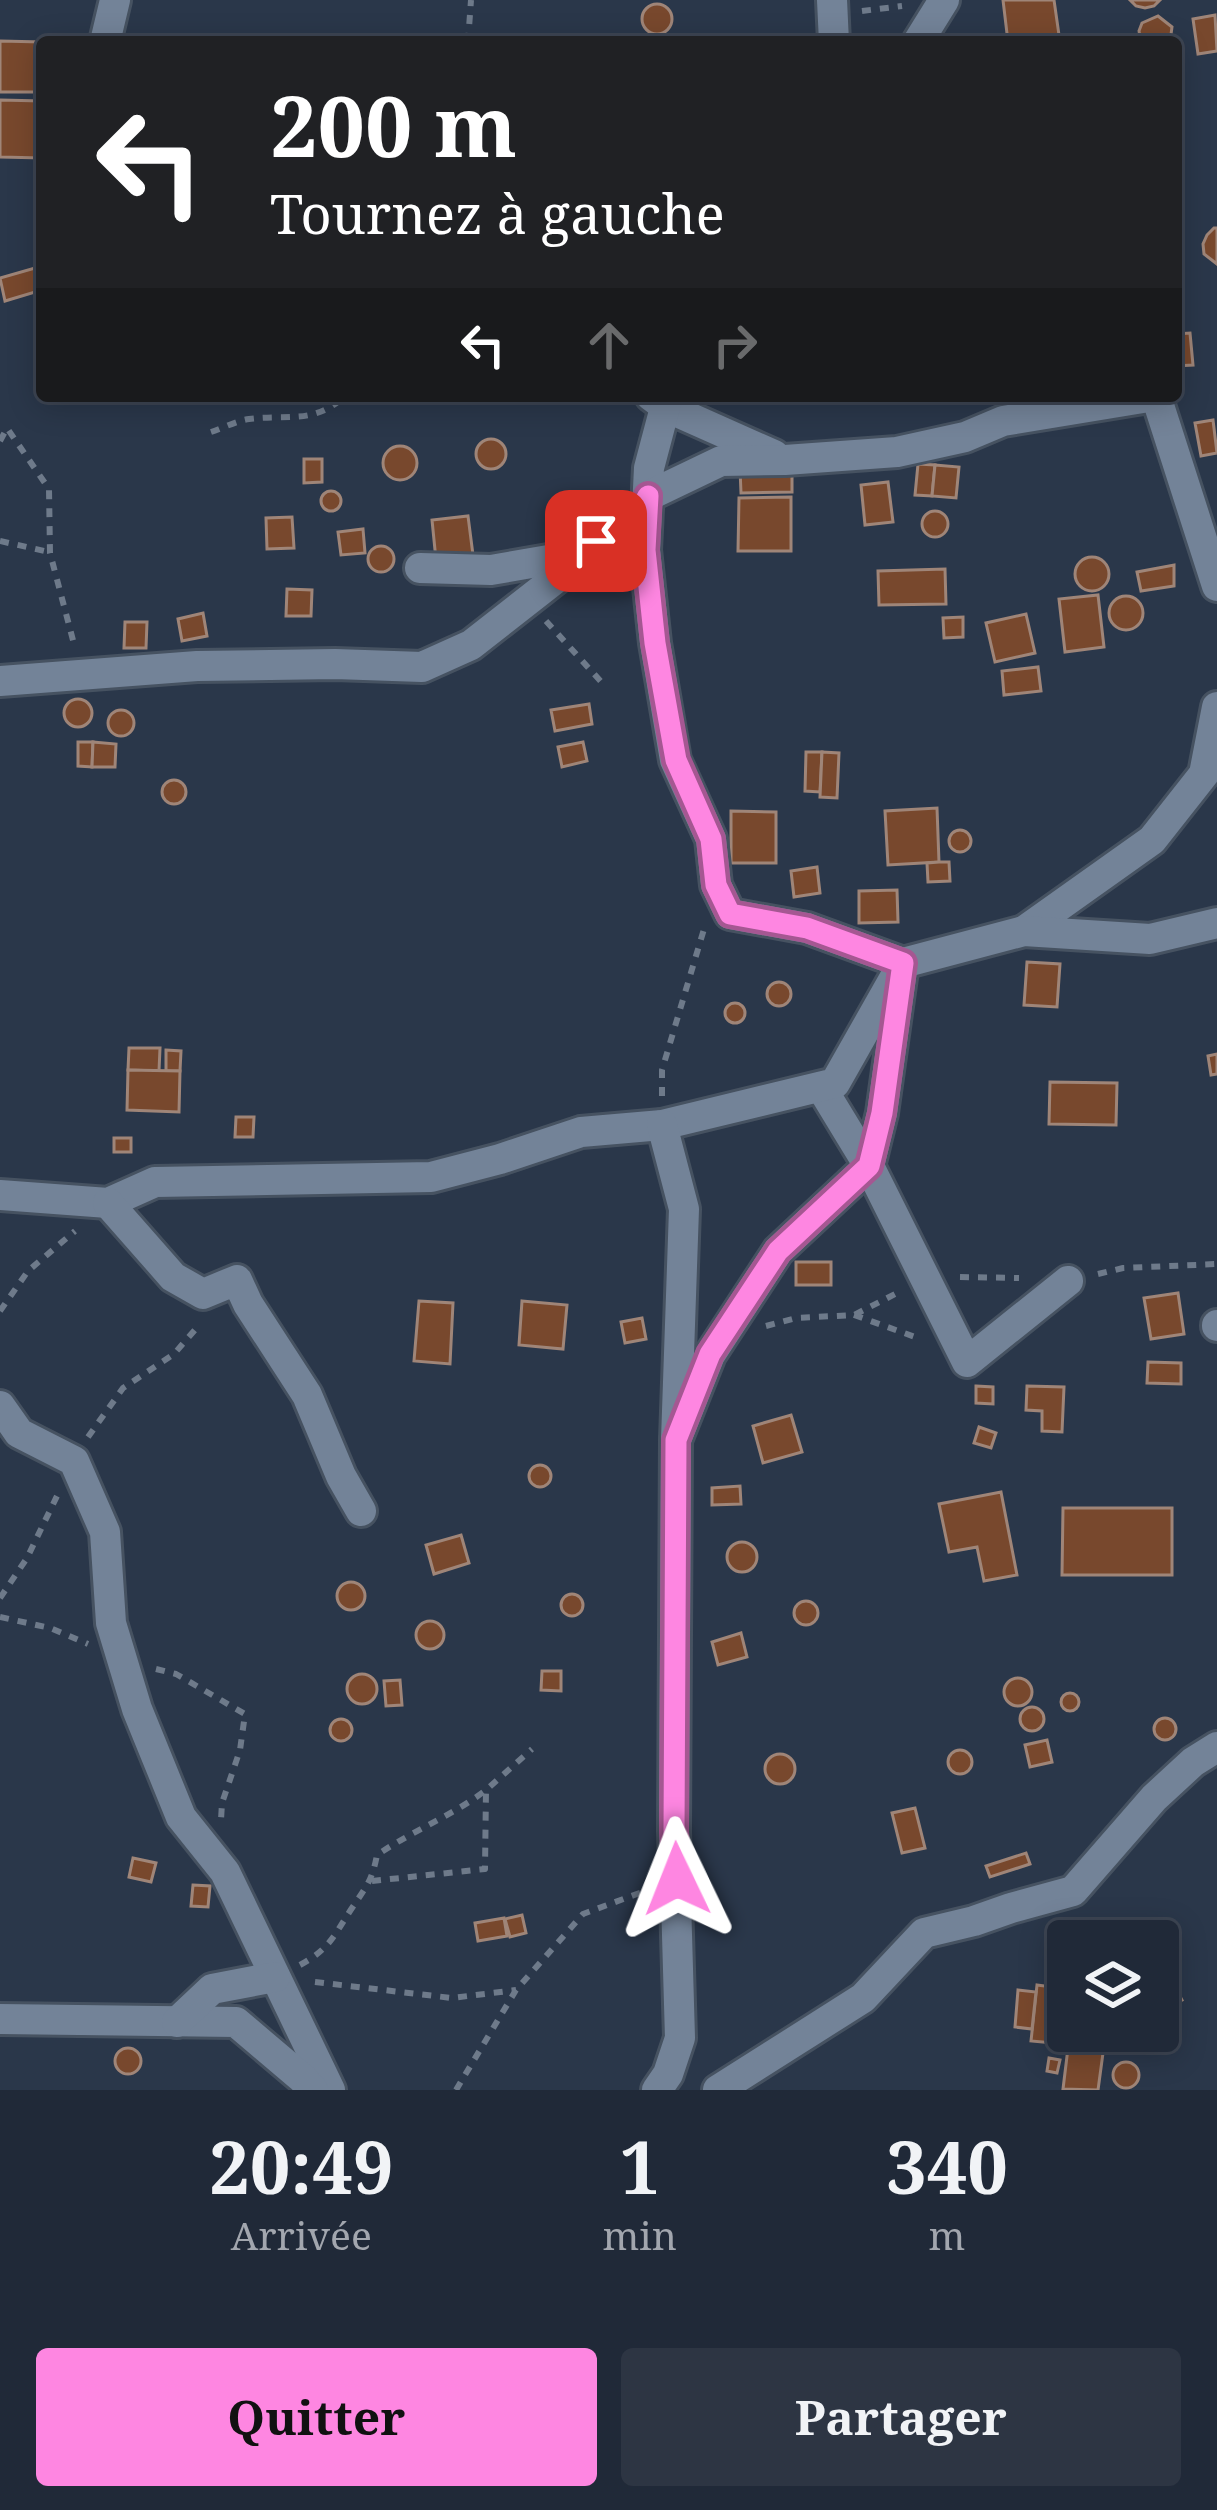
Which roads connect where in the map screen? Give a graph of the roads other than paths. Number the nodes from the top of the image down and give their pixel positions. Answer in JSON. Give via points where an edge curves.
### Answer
{"nodes":[{"id":1,"x":115,"y":0,"type":"edge"},
{"id":2,"x":832,"y":0,"type":"edge"},
{"id":3,"x":944,"y":0,"type":"edge"},
{"id":4,"x":106,"y":36,"type":"edge"},
{"id":5,"x":834,"y":36,"type":"edge"},
{"id":6,"x":922,"y":36,"type":"edge"},
{"id":7,"x":662,"y":402,"type":"edge"},
{"id":8,"x":666,"y":402,"type":"edge"},
{"id":9,"x":1119,"y":402,"type":"edge"},
{"id":10,"x":1157,"y":402,"type":"edge"},
{"id":11,"x":785,"y":460,"type":"junction"},
{"id":12,"x":648,"y":496,"type":"junction"},
{"id":13,"x":560,"y":558,"type":"junction"},
{"id":14,"x":420,"y":568,"type":"dead end"},
{"id":15,"x":1217,"y":586,"type":"edge"},
{"id":16,"x":0,"y":681,"type":"edge"},
{"id":17,"x":1217,"y":707,"type":"edge"},
{"id":18,"x":1217,"y":923,"type":"edge"},
{"id":19,"x":1024,"y":931,"type":"junction"},
{"id":20,"x":903,"y":963,"type":"junction"},
{"id":21,"x":820,"y":1087,"type":"junction"},
{"id":22,"x":662,"y":1125,"type":"junction"},
{"id":23,"x":869,"y":1166,"type":"junction"},
{"id":24,"x":2,"y":1198,"type":"edge"},
{"id":25,"x":108,"y":1203,"type":"junction"},
{"id":26,"x":1068,"y":1281,"type":"dead end"},
{"id":27,"x":0,"y":1406,"type":"edge"},
{"id":28,"x":676,"y":1440,"type":"junction"},
{"id":29,"x":361,"y":1511,"type":"dead end"},
{"id":30,"x":1217,"y":1747,"type":"edge"},
{"id":31,"x":275,"y":1976,"type":"junction"},
{"id":32,"x":0,"y":2019,"type":"edge"},
{"id":33,"x":177,"y":2022,"type":"junction"},
{"id":34,"x":313,"y":2090,"type":"edge"},
{"id":35,"x":330,"y":2090,"type":"edge"},
{"id":36,"x":657,"y":2090,"type":"edge"},
{"id":37,"x":718,"y":2090,"type":"edge"}],
"edges":[{"from":1,"to":4,"type":"street"},
{"from":2,"to":5,"type":"street"},
{"from":3,"to":6,"type":"street"},
{"from":7,"to":12,"type":"street"},
{"from":8,"to":11,"type":"street"},
{"from":9,"to":11,"type":"street","via":[[1003,421],[913,449]]},
{"from":10,"to":15,"type":"street"},
{"from":11,"to":12,"type":"street","via":[[721,461]]},
{"from":12,"to":13,"type":"street","via":[[633,524]]},
{"from":12,"to":20,"type":"street","via":[[645,550],[676,760],[711,839],[716,885],[730,914],[807,928]]},
{"from":13,"to":14,"type":"street","via":[[490,570]]},
{"from":13,"to":16,"type":"street","via":[[563,573],[471,645],[422,667],[197,666]]},
{"from":17,"to":19,"type":"street","via":[[1204,774],[1152,840]]},
{"from":18,"to":19,"type":"street","via":[[1150,939]]},
{"from":19,"to":20,"type":"street"},
{"from":20,"to":21,"type":"street","via":[[835,1083]]},
{"from":20,"to":23,"type":"street"},
{"from":21,"to":22,"type":"street"},
{"from":21,"to":23,"type":"street"},
{"from":22,"to":25,"type":"street","via":[[581,1132],[431,1177],[155,1182]]},
{"from":22,"to":28,"type":"street","via":[[684,1209]]},
{"from":23,"to":26,"type":"street","via":[[967,1362]]},
{"from":23,"to":28,"type":"street","via":[[778,1251],[710,1354]]},
{"from":24,"to":25,"type":"street"},
{"from":25,"to":29,"type":"street","via":[[173,1276],[203,1294],[237,1280],[307,1395]]},
{"from":27,"to":31,"type":"street","via":[[19,1433],[74,1461],[105,1532],[111,1623],[137,1709],[181,1816],[225,1871]]},
{"from":28,"to":36,"type":"street","via":[[680,2038]]},
{"from":30,"to":37,"type":"street","via":[[1154,1798],[1073,1891],[924,1933],[863,1998]]},
{"from":31,"to":33,"type":"street","via":[[212,1989]]},
{"from":31,"to":35,"type":"street"},
{"from":32,"to":33,"type":"street"},
{"from":33,"to":34,"type":"street","via":[[236,2022]]}]}
